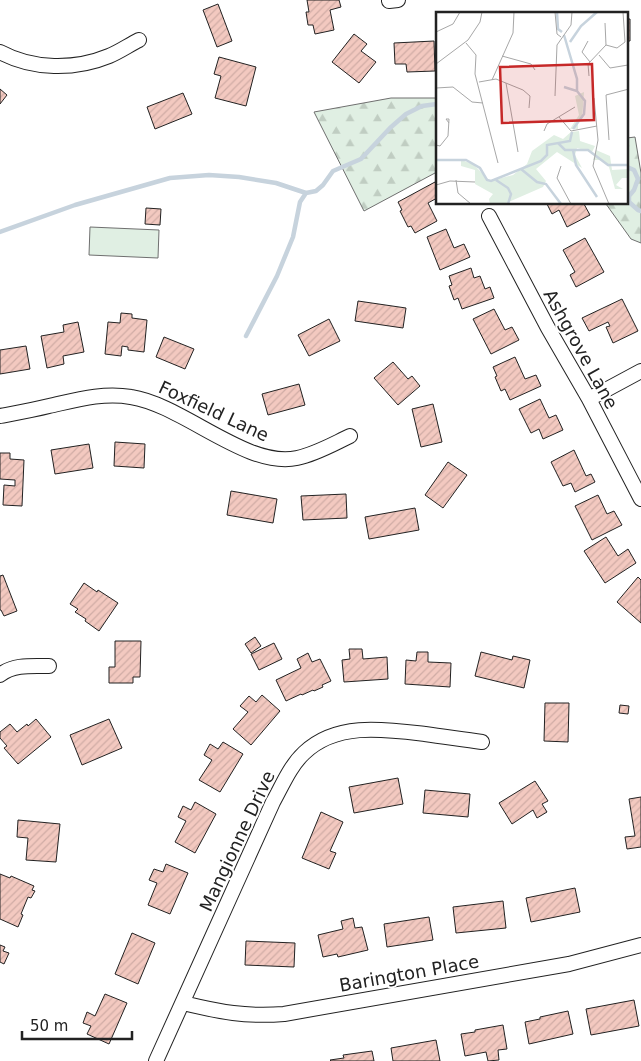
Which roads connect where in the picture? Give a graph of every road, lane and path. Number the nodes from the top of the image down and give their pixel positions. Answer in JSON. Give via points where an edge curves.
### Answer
{"nodes":[{"id":1,"x":389,"y":0,"type":"edge"},
{"id":2,"x":398,"y":0,"type":"edge"},
{"id":3,"x":139,"y":40,"type":"dead end"},
{"id":4,"x":0,"y":52,"type":"edge"},
{"id":5,"x":489,"y":216,"type":"dead end"},
{"id":6,"x":641,"y":371,"type":"edge"},
{"id":7,"x":588,"y":400,"type":"junction"},
{"id":8,"x":0,"y":416,"type":"edge"},
{"id":9,"x":350,"y":436,"type":"dead end"},
{"id":10,"x":641,"y":499,"type":"edge"},
{"id":11,"x":49,"y":666,"type":"dead end"},
{"id":12,"x":0,"y":674,"type":"edge"},
{"id":13,"x":482,"y":742,"type":"dead end"},
{"id":14,"x":641,"y":946,"type":"edge"},
{"id":15,"x":183,"y":1002,"type":"junction"},
{"id":16,"x":156,"y":1061,"type":"edge"}],
"edges":[{"from":1,"to":2,"type":"street"},
{"from":3,"to":4,"type":"street","via":[[109,56],[65,66],[33,64]]},
{"from":5,"to":7,"type":"street","name":"Ashgrove Lane"},
{"from":6,"to":7,"type":"street"},
{"from":7,"to":10,"type":"street","name":"Ashgrove Lane"},
{"from":8,"to":9,"type":"street","name":"Foxfield Lane","via":[[103,395],[130,396],[148,400],[242,448],[265,456],[296,458],[315,453]]},
{"from":11,"to":12,"type":"street","via":[[18,667]]},
{"from":13,"to":15,"type":"street","name":"Mangionne Drive","via":[[370,729],[340,733],[313,745],[302,754],[273,802]]},
{"from":14,"to":15,"type":"street","name":"Barington Place","via":[[569,964],[284,1014],[242,1015]]},
{"from":15,"to":16,"type":"street","name":"Mangionne Drive"}]}
